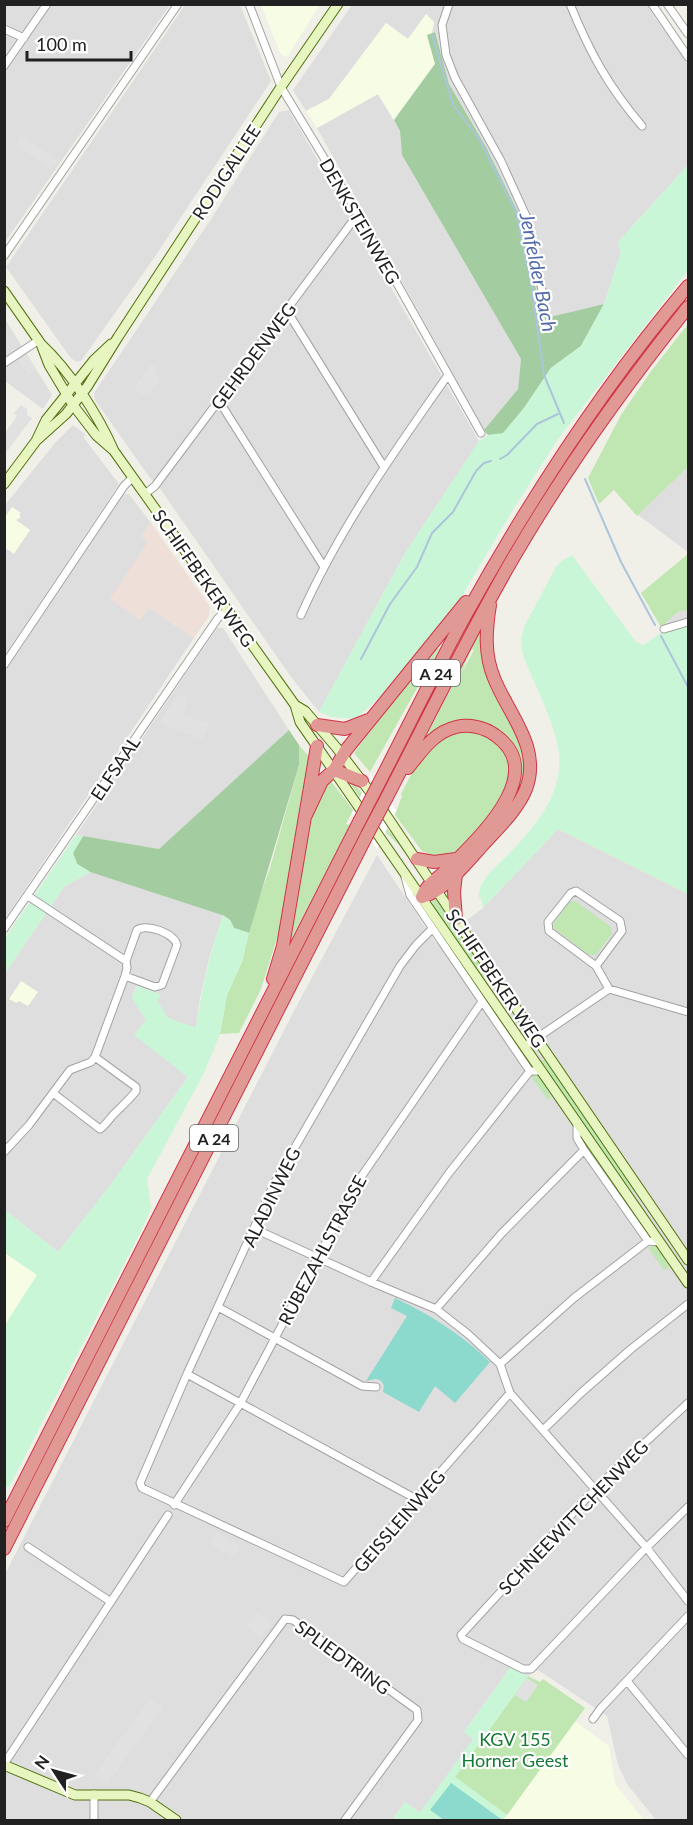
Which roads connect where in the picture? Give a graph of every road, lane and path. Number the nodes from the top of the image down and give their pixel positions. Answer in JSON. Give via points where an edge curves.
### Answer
{"nodes":[{"id":1,"x":47,"y":4,"type":"edge"},
{"id":2,"x":178,"y":4,"type":"edge"},
{"id":3,"x":249,"y":4,"type":"edge"},
{"id":4,"x":338,"y":4,"type":"edge"},
{"id":5,"x":449,"y":4,"type":"edge"},
{"id":6,"x":570,"y":4,"type":"edge"},
{"id":7,"x":652,"y":4,"type":"edge"},
{"id":8,"x":667,"y":4,"type":"edge"},
{"id":9,"x":4,"y":29,"type":"edge"},
{"id":10,"x":688,"y":34,"type":"edge"},
{"id":11,"x":24,"y":38,"type":"junction"},
{"id":12,"x":688,"y":57,"type":"edge"},
{"id":13,"x":4,"y":66,"type":"edge"},
{"id":14,"x":281,"y":87,"type":"junction"},
{"id":15,"x":642,"y":126,"type":"dead end"},
{"id":16,"x":358,"y":214,"type":"junction"},
{"id":17,"x":4,"y":256,"type":"edge"},
{"id":18,"x":688,"y":286,"type":"edge"},
{"id":19,"x":542,"y":290,"type":"dead end"},
{"id":20,"x":4,"y":291,"type":"edge"},
{"id":21,"x":688,"y":307,"type":"edge"},
{"id":22,"x":287,"y":311,"type":"junction"},
{"id":23,"x":115,"y":340,"type":"junction"},
{"id":24,"x":40,"y":342,"type":"junction"},
{"id":25,"x":4,"y":363,"type":"edge"},
{"id":26,"x":448,"y":375,"type":"junction"},
{"id":27,"x":75,"y":384,"type":"junction"},
{"id":28,"x":67,"y":395,"type":"junction"},
{"id":29,"x":81,"y":395,"type":"junction"},
{"id":30,"x":219,"y":401,"type":"junction"},
{"id":31,"x":73,"y":405,"type":"junction"},
{"id":32,"x":481,"y":434,"type":"dead end"},
{"id":33,"x":36,"y":441,"type":"junction"},
{"id":34,"x":114,"y":451,"type":"junction"},
{"id":35,"x":384,"y":467,"type":"junction"},
{"id":36,"x":133,"y":477,"type":"junction"},
{"id":37,"x":4,"y":484,"type":"edge"},
{"id":38,"x":145,"y":494,"type":"junction"},
{"id":39,"x":496,"y":562,"type":"junction"},
{"id":40,"x":324,"y":567,"type":"junction"},
{"id":41,"x":492,"y":595,"type":"junction"},
{"id":42,"x":227,"y":610,"type":"junction"},
{"id":43,"x":302,"y":615,"type":"dead end"},
{"id":44,"x":688,"y":622,"type":"edge"},
{"id":45,"x":664,"y":629,"type":"dead end"},
{"id":46,"x":4,"y":665,"type":"edge"},
{"id":47,"x":294,"y":705,"type":"junction"},
{"id":48,"x":376,"y":713,"type":"junction"},
{"id":49,"x":317,"y":725,"type":"junction"},
{"id":50,"x":317,"y":746,"type":"junction"},
{"id":51,"x":342,"y":755,"type":"junction"},
{"id":52,"x":334,"y":770,"type":"junction"},
{"id":53,"x":362,"y":781,"type":"junction"},
{"id":54,"x":388,"y":794,"type":"junction"},
{"id":55,"x":306,"y":815,"type":"junction"},
{"id":56,"x":417,"y":859,"type":"junction"},
{"id":57,"x":456,"y":859,"type":"junction"},
{"id":58,"x":404,"y":871,"type":"junction"},
{"id":59,"x":456,"y":874,"type":"junction"},
{"id":60,"x":434,"y":886,"type":"junction"},
{"id":61,"x":28,"y":896,"type":"junction"},
{"id":62,"x":422,"y":897,"type":"junction"},
{"id":63,"x":456,"y":919,"type":"junction"},
{"id":64,"x":432,"y":928,"type":"junction"},
{"id":65,"x":4,"y":929,"type":"edge"},
{"id":66,"x":126,"y":961,"type":"junction"},
{"id":67,"x":596,"y":966,"type":"junction"},
{"id":68,"x":125,"y":976,"type":"junction"},
{"id":69,"x":609,"y":989,"type":"junction"},
{"id":70,"x":481,"y":1003,"type":"junction"},
{"id":71,"x":264,"y":1009,"type":"junction"},
{"id":72,"x":688,"y":1012,"type":"edge"},
{"id":73,"x":537,"y":1039,"type":"junction"},
{"id":74,"x":525,"y":1046,"type":"junction"},
{"id":75,"x":95,"y":1057,"type":"junction"},
{"id":76,"x":530,"y":1071,"type":"junction"},
{"id":77,"x":542,"y":1071,"type":"junction"},
{"id":78,"x":53,"y":1094,"type":"junction"},
{"id":79,"x":577,"y":1122,"type":"junction"},
{"id":80,"x":584,"y":1150,"type":"junction"},
{"id":81,"x":4,"y":1152,"type":"edge"},
{"id":82,"x":629,"y":1197,"type":"junction"},
{"id":83,"x":647,"y":1200,"type":"junction"},
{"id":84,"x":255,"y":1229,"type":"junction"},
{"id":85,"x":648,"y":1241,"type":"junction"},
{"id":86,"x":660,"y":1242,"type":"junction"},
{"id":87,"x":319,"y":1258,"type":"junction"},
{"id":88,"x":688,"y":1260,"type":"edge"},
{"id":89,"x":371,"y":1282,"type":"junction"},
{"id":90,"x":688,"y":1283,"type":"edge"},
{"id":91,"x":688,"y":1305,"type":"edge"},
{"id":92,"x":218,"y":1307,"type":"junction"},
{"id":93,"x":436,"y":1309,"type":"junction"},
{"id":94,"x":275,"y":1338,"type":"junction"},
{"id":95,"x":500,"y":1364,"type":"junction"},
{"id":96,"x":186,"y":1374,"type":"junction"},
{"id":97,"x":376,"y":1387,"type":"dead end"},
{"id":98,"x":510,"y":1393,"type":"junction"},
{"id":99,"x":688,"y":1403,"type":"edge"},
{"id":100,"x":240,"y":1404,"type":"junction"},
{"id":101,"x":543,"y":1430,"type":"junction"},
{"id":102,"x":140,"y":1483,"type":"joint"},
{"id":103,"x":595,"y":1489,"type":"junction"},
{"id":104,"x":417,"y":1500,"type":"junction"},
{"id":105,"x":174,"y":1505,"type":"junction"},
{"id":106,"x":688,"y":1507,"type":"edge"},
{"id":107,"x":168,"y":1515,"type":"dead end"},
{"id":108,"x":4,"y":1521,"type":"edge"},
{"id":109,"x":28,"y":1547,"type":"dead end"},
{"id":110,"x":646,"y":1548,"type":"junction"},
{"id":111,"x":4,"y":1549,"type":"edge"},
{"id":112,"x":688,"y":1601,"type":"edge"},
{"id":113,"x":111,"y":1602,"type":"junction"},
{"id":114,"x":688,"y":1620,"type":"edge"},
{"id":115,"x":627,"y":1681,"type":"junction"},
{"id":116,"x":593,"y":1719,"type":"dead end"},
{"id":117,"x":688,"y":1755,"type":"edge"},
{"id":118,"x":4,"y":1764,"type":"edge"},
{"id":119,"x":94,"y":1794,"type":"junction"},
{"id":120,"x":150,"y":1802,"type":"junction"},
{"id":121,"x":94,"y":1821,"type":"edge"},
{"id":122,"x":176,"y":1821,"type":"edge"},
{"id":123,"x":345,"y":1821,"type":"edge"}],
"edges":[{"from":1,"to":11,"type":"street"},
{"from":2,"to":17,"type":"street"},
{"from":3,"to":14,"type":"street","name":"DENKSTEINWEG"},
{"from":4,"to":14,"type":"main road","name":"RODIGALLEE"},
{"from":5,"to":19,"type":"street","via":[[442,25],[446,55],[527,218]]},
{"from":6,"to":15,"type":"street","via":[[602,74]]},
{"from":7,"to":12,"type":"street"},
{"from":8,"to":10,"type":"street"},
{"from":9,"to":11,"type":"street"},
{"from":11,"to":13,"type":"street"},
{"from":14,"to":16,"type":"street","name":"DENKSTEINWEG"},
{"from":14,"to":23,"type":"main road","name":"RODIGALLEE"},
{"from":16,"to":22,"type":"street","name":"GEHRDENWEG"},
{"from":16,"to":26,"type":"street","name":"DENKSTEINWEG"},
{"from":18,"to":39,"type":"highway","number":"A 24","via":[[578,433]]},
{"from":20,"to":24,"type":"main road"},
{"from":21,"to":41,"type":"highway","number":"A 24","via":[[558,486]]},
{"from":22,"to":30,"type":"street","name":"GEHRDENWEG"},
{"from":22,"to":35,"type":"street"},
{"from":23,"to":27,"type":"main road","name":"RODIGALLEE"},
{"from":23,"to":29,"type":"main road","name":"RODIGALLEE"},
{"from":24,"to":25,"type":"street"},
{"from":24,"to":27,"type":"main road","name":"SCHIFFBEKER WEG"},
{"from":24,"to":28,"type":"main road","name":"SCHIFFBEKER WEG"},
{"from":26,"to":32,"type":"street","name":"DENKSTEINWEG"},
{"from":26,"to":35,"type":"street"},
{"from":27,"to":28,"type":"main road","name":"RODIGALLEE"},
{"from":27,"to":29,"type":"main road","name":"SCHIFFBEKER WEG"},
{"from":28,"to":31,"type":"main road","name":"SCHIFFBEKER WEG"},
{"from":28,"to":33,"type":"main road","name":"RODIGALLEE","via":[[46,420]]},
{"from":29,"to":31,"type":"main road","name":"RODIGALLEE"},
{"from":29,"to":34,"type":"main road","name":"SCHIFFBEKER WEG"},
{"from":30,"to":38,"type":"street","name":"GEHRDENWEG"},
{"from":30,"to":40,"type":"street"},
{"from":31,"to":33,"type":"main road","name":"RODIGALLEE"},
{"from":31,"to":34,"type":"main road","name":"SCHIFFBEKER WEG"},
{"from":33,"to":37,"type":"main road","name":"RODIGALLEE"},
{"from":34,"to":36,"type":"main road","name":"SCHIFFBEKER WEG"},
{"from":35,"to":40,"type":"street"},
{"from":36,"to":38,"type":"main road","name":"SCHIFFBEKER WEG"},
{"from":36,"to":46,"type":"street"},
{"from":38,"to":42,"type":"main road","name":"SCHIFFBEKER WEG"},
{"from":39,"to":48,"type":"highway"},
{"from":39,"to":71,"type":"highway","number":"A 24","bridge":true,"via":[[463,619]]},
{"from":40,"to":43,"type":"street"},
{"from":41,"to":54,"type":"highway","number":"A 24"},
{"from":41,"to":59,"type":"highway","via":[[486,630],[487,657],[525,738],[529,777],[520,800],[506,819]]},
{"from":42,"to":47,"type":"main road","name":"SCHIFFBEKER WEG"},
{"from":42,"to":61,"type":"street","name":"ELFSAAL"},
{"from":44,"to":45,"type":"street"},
{"from":47,"to":49,"type":"main road","name":"SCHIFFBEKER WEG"},
{"from":47,"to":50,"type":"main road","name":"SCHIFFBEKER WEG","via":[[300,722]]},
{"from":48,"to":49,"type":"highway","via":[[345,729]]},
{"from":48,"to":51,"type":"highway"},
{"from":49,"to":51,"type":"main road","name":"SCHIFFBEKER WEG"},
{"from":50,"to":52,"type":"main road","name":"SCHIFFBEKER WEG"},
{"from":50,"to":55,"type":"highway"},
{"from":51,"to":52,"type":"highway"},
{"from":51,"to":53,"type":"main road","name":"SCHIFFBEKER WEG"},
{"from":52,"to":53,"type":"highway"},
{"from":52,"to":55,"type":"highway","via":[[322,781]]},
{"from":52,"to":58,"type":"main road","name":"SCHIFFBEKER WEG"},
{"from":53,"to":56,"type":"main road","name":"SCHIFFBEKER WEG"},
{"from":54,"to":57,"type":"highway","via":[[426,746],[450,729],[481,728],[502,740],[514,765],[509,797]]},
{"from":54,"to":111,"type":"highway","number":"A 24","bridge":true},
{"from":55,"to":71,"type":"highway","via":[[283,946]]},
{"from":56,"to":57,"type":"highway"},
{"from":56,"to":60,"type":"main road","name":"SCHIFFBEKER WEG"},
{"from":57,"to":60,"type":"highway"},
{"from":58,"to":62,"type":"main road","name":"SCHIFFBEKER WEG"},
{"from":58,"to":64,"type":"street","name":"SCHIFFBEKER WEG","via":[[410,895]]},
{"from":59,"to":60,"type":"highway"},
{"from":59,"to":63,"type":"highway"},
{"from":60,"to":62,"type":"highway"},
{"from":60,"to":63,"type":"main road","name":"SCHIFFBEKER WEG"},
{"from":61,"to":65,"type":"street","name":"ELFSAAL"},
{"from":61,"to":66,"type":"street"},
{"from":62,"to":74,"type":"main road","name":"SCHIFFBEKER WEG"},
{"from":63,"to":73,"type":"main road","name":"SCHIFFBEKER WEG"},
{"from":64,"to":70,"type":"street","name":"SCHIFFBEKER WEG"},
{"from":64,"to":84,"type":"street","name":"ALADINWEG","via":[[405,959],[382,997],[276,1180]]},
{"from":66,"to":68,"type":"street"},
{"from":66,"to":68,"type":"street","via":[[140,927],[176,940],[162,985],[155,987]]},
{"from":67,"to":67,"type":"street","via":[[622,926],[576,891],[548,922],[549,931]]},
{"from":67,"to":69,"type":"street"},
{"from":68,"to":75,"type":"street"},
{"from":69,"to":72,"type":"street"},
{"from":69,"to":73,"type":"street"},
{"from":70,"to":76,"type":"street","name":"SCHIFFBEKER WEG"},
{"from":70,"to":87,"type":"street","name":"RÜBEZAHLSTRASSE","via":[[368,1166]]},
{"from":71,"to":108,"type":"highway","number":"A 24"},
{"from":73,"to":74,"type":"street"},
{"from":73,"to":83,"type":"main road","name":"SCHIFFBEKER WEG"},
{"from":74,"to":77,"type":"main road","name":"SCHIFFBEKER WEG"},
{"from":75,"to":78,"type":"street","via":[[70,1070]]},
{"from":75,"to":78,"type":"street","via":[[136,1087],[103,1128]]},
{"from":76,"to":77,"type":"street","name":"SCHIFFBEKER WEG"},
{"from":76,"to":89,"type":"street","via":[[449,1173]]},
{"from":77,"to":79,"type":"main road","name":"SCHIFFBEKER WEG"},
{"from":78,"to":81,"type":"street"},
{"from":79,"to":80,"type":"street","name":"SCHIFFBEKER WEG","via":[[577,1138]]},
{"from":79,"to":82,"type":"main road","name":"SCHIFFBEKER WEG"},
{"from":80,"to":85,"type":"street","name":"SCHIFFBEKER WEG"},
{"from":80,"to":93,"type":"street","via":[[502,1233]]},
{"from":82,"to":83,"type":"main road"},
{"from":82,"to":86,"type":"main road","name":"SCHIFFBEKER WEG"},
{"from":83,"to":88,"type":"main road","name":"SCHIFFBEKER WEG"},
{"from":84,"to":87,"type":"street"},
{"from":84,"to":92,"type":"street","name":"ALADINWEG"},
{"from":85,"to":86,"type":"street"},
{"from":85,"to":95,"type":"street","via":[[574,1298]]},
{"from":86,"to":90,"type":"main road","name":"SCHIFFBEKER WEG"},
{"from":87,"to":89,"type":"street"},
{"from":87,"to":94,"type":"street","name":"RÜBEZAHLSTRASSE"},
{"from":89,"to":93,"type":"street"},
{"from":91,"to":101,"type":"street","via":[[631,1349]]},
{"from":92,"to":94,"type":"street"},
{"from":92,"to":96,"type":"street","name":"ALADINWEG"},
{"from":93,"to":95,"type":"street"},
{"from":94,"to":97,"type":"street","via":[[362,1386]]},
{"from":94,"to":100,"type":"street","name":"RÜBEZAHLSTRASSE"},
{"from":95,"to":98,"type":"street"},
{"from":96,"to":100,"type":"street"},
{"from":96,"to":102,"type":"street","name":"ALADINWEG"},
{"from":98,"to":101,"type":"street"},
{"from":98,"to":104,"type":"street","name":"GEISSLEINWEG"},
{"from":99,"to":103,"type":"street","name":"SCHNEEWITTCHENWEG"},
{"from":100,"to":104,"type":"street"},
{"from":100,"to":105,"type":"street","name":"RÜBEZAHLSTRASSE"},
{"from":101,"to":103,"type":"street"},
{"from":102,"to":105,"type":"street","name":"GEISSLEINWEG","via":[[142,1488]]},
{"from":103,"to":110,"type":"street"},
{"from":103,"to":110,"type":"street","name":"SCHNEEWITTCHENWEG","via":[[461,1635],[463,1639],[523,1669],[531,1669]]},
{"from":104,"to":105,"type":"street","name":"GEISSLEINWEG","via":[[344,1582]]},
{"from":106,"to":110,"type":"street"},
{"from":107,"to":113,"type":"street"},
{"from":109,"to":113,"type":"street"},
{"from":110,"to":112,"type":"street"},
{"from":113,"to":118,"type":"street"},
{"from":114,"to":115,"type":"street"},
{"from":115,"to":116,"type":"street"},
{"from":115,"to":117,"type":"street"},
{"from":118,"to":119,"type":"main road","via":[[72,1794]]},
{"from":119,"to":120,"type":"main road","via":[[129,1795]]},
{"from":119,"to":121,"type":"street"},
{"from":120,"to":122,"type":"main road"},
{"from":120,"to":123,"type":"street","name":"SPLIEDTRING","via":[[285,1619],[293,1620],[417,1710],[418,1720]]}]}
